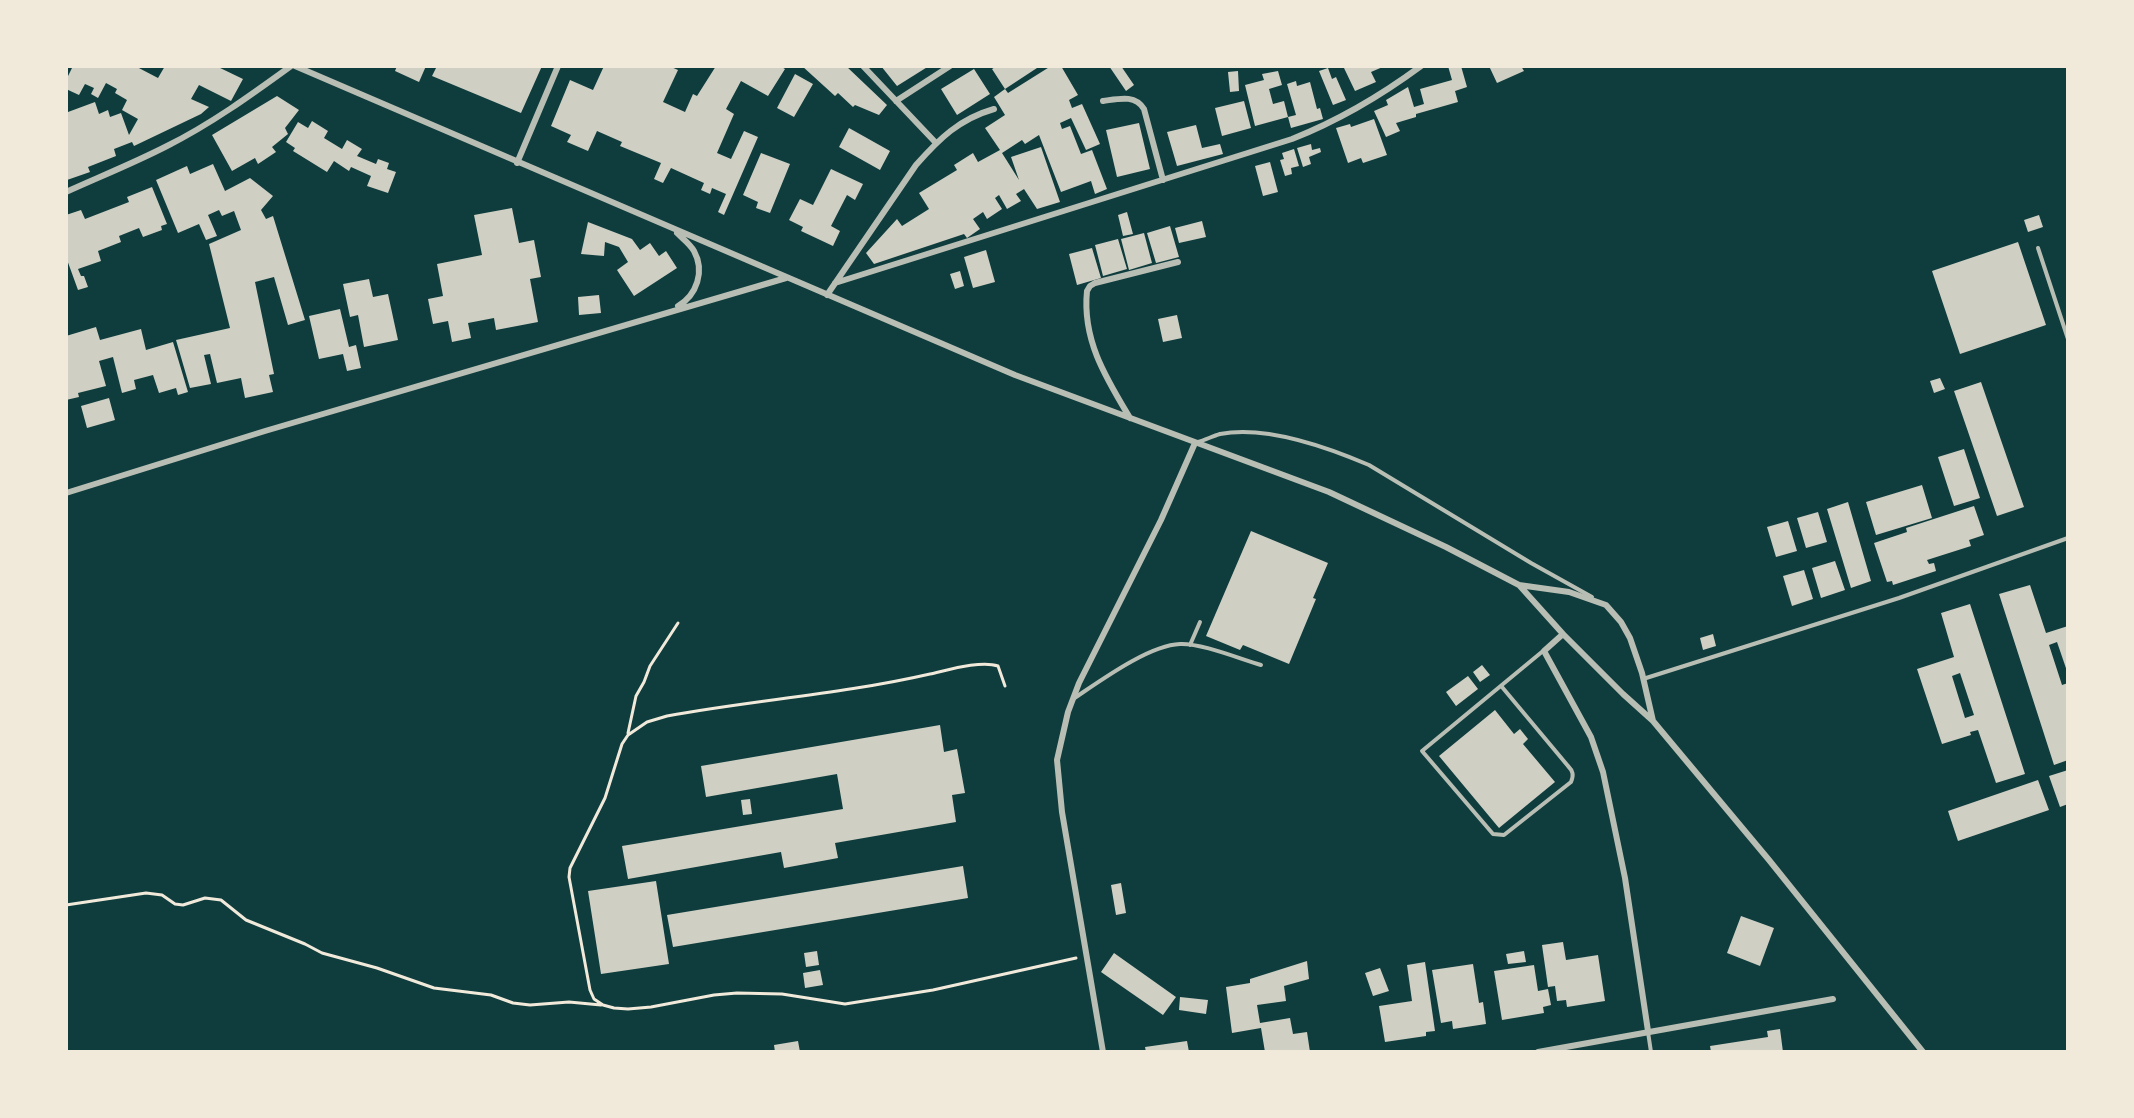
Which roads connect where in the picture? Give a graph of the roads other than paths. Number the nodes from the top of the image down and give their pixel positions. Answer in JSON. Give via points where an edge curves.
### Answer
{"nodes":[{"id":1,"x":291,"y":66,"type":"edge"},
{"id":2,"x":295,"y":66,"type":"edge"},
{"id":3,"x":558,"y":66,"type":"edge"},
{"id":4,"x":863,"y":66,"type":"edge"},
{"id":5,"x":950,"y":66,"type":"edge"},
{"id":6,"x":1420,"y":66,"type":"edge"},
{"id":7,"x":896,"y":101,"type":"junction"},
{"id":8,"x":1103,"y":101,"type":"dead end"},
{"id":9,"x":994,"y":109,"type":"dead end"},
{"id":10,"x":936,"y":143,"type":"junction"},
{"id":11,"x":517,"y":163,"type":"junction"},
{"id":12,"x":1163,"y":180,"type":"junction"},
{"id":13,"x":66,"y":192,"type":"edge"},
{"id":14,"x":675,"y":230,"type":"junction"},
{"id":15,"x":2038,"y":248,"type":"dead end"},
{"id":16,"x":1178,"y":262,"type":"dead end"},
{"id":17,"x":787,"y":278,"type":"junction"},
{"id":18,"x":835,"y":283,"type":"junction"},
{"id":19,"x":826,"y":295,"type":"junction"},
{"id":20,"x":669,"y":312,"type":"junction"},
{"id":21,"x":2068,"y":339,"type":"edge"},
{"id":22,"x":1130,"y":418,"type":"junction"},
{"id":23,"x":1195,"y":443,"type":"junction"},
{"id":24,"x":66,"y":493,"type":"edge"},
{"id":25,"x":2068,"y":538,"type":"edge"},
{"id":26,"x":1519,"y":585,"type":"junction"},
{"id":27,"x":1606,"y":605,"type":"junction"},
{"id":28,"x":1200,"y":622,"type":"dead end"},
{"id":29,"x":1563,"y":634,"type":"junction"},
{"id":30,"x":1190,"y":645,"type":"junction"},
{"id":31,"x":1544,"y":651,"type":"junction"},
{"id":32,"x":1261,"y":665,"type":"dead end"},
{"id":33,"x":1643,"y":679,"type":"junction"},
{"id":34,"x":1502,"y":687,"type":"junction"},
{"id":35,"x":1073,"y":699,"type":"junction"},
{"id":36,"x":1653,"y":721,"type":"junction"},
{"id":37,"x":1833,"y":999,"type":"dead end"},
{"id":38,"x":1648,"y":1031,"type":"junction"},
{"id":39,"x":1103,"y":1052,"type":"edge"},
{"id":40,"x":1538,"y":1052,"type":"edge"},
{"id":41,"x":1651,"y":1052,"type":"edge"},
{"id":42,"x":1923,"y":1052,"type":"edge"}],
"edges":[{"from":1,"to":13,"type":"street","via":[[240,103],[176,141]]},
{"from":2,"to":11,"type":"street"},
{"from":3,"to":11,"type":"street"},
{"from":4,"to":7,"type":"street"},
{"from":5,"to":7,"type":"street"},
{"from":6,"to":12,"type":"street","via":[[1334,122]]},
{"from":7,"to":10,"type":"street"},
{"from":8,"to":12,"type":"street","via":[[1124,98],[1141,103]]},
{"from":9,"to":10,"type":"street","via":[[954,126]]},
{"from":10,"to":18,"type":"street","via":[[916,165]]},
{"from":11,"to":14,"type":"street"},
{"from":12,"to":18,"type":"street"},
{"from":14,"to":17,"type":"street"},
{"from":14,"to":20,"type":"street","via":[[693,250],[698,275],[692,295]]},
{"from":15,"to":21,"type":"lane"},
{"from":16,"to":22,"type":"street","via":[[1095,283],[1087,291],[1088,330],[1094,349],[1103,373]]},
{"from":17,"to":19,"type":"street"},
{"from":17,"to":20,"type":"street"},
{"from":18,"to":19,"type":"street"},
{"from":19,"to":22,"type":"street","via":[[1033,382]]},
{"from":20,"to":24,"type":"street"},
{"from":22,"to":23,"type":"street"},
{"from":23,"to":26,"type":"street","via":[[1361,506]]},
{"from":23,"to":27,"type":"lane","via":[[1220,434],[1248,433],[1276,436],[1348,456]]},
{"from":23,"to":35,"type":"street"},
{"from":25,"to":33,"type":"lane","via":[[1899,598]]},
{"from":26,"to":27,"type":"street","via":[[1569,592]]},
{"from":26,"to":29,"type":"street"},
{"from":27,"to":33,"type":"street","via":[[1630,638]]},
{"from":28,"to":30,"type":"lane"},
{"from":29,"to":31,"type":"street"},
{"from":29,"to":36,"type":"street"},
{"from":30,"to":32,"type":"lane"},
{"from":30,"to":35,"type":"lane","via":[[1168,646],[1137,659]]},
{"from":31,"to":34,"type":"lane"},
{"from":31,"to":38,"type":"street","via":[[1591,737],[1604,772]]},
{"from":33,"to":36,"type":"street"},
{"from":34,"to":34,"type":"lane","via":[[1573,772],[1573,777],[1521,822],[1498,836],[1422,751]]},
{"from":35,"to":39,"type":"street","via":[[1057,760],[1058,777]]},
{"from":36,"to":42,"type":"street"},
{"from":37,"to":38,"type":"street"},
{"from":38,"to":40,"type":"street"},
{"from":38,"to":41,"type":"lane"}]}
